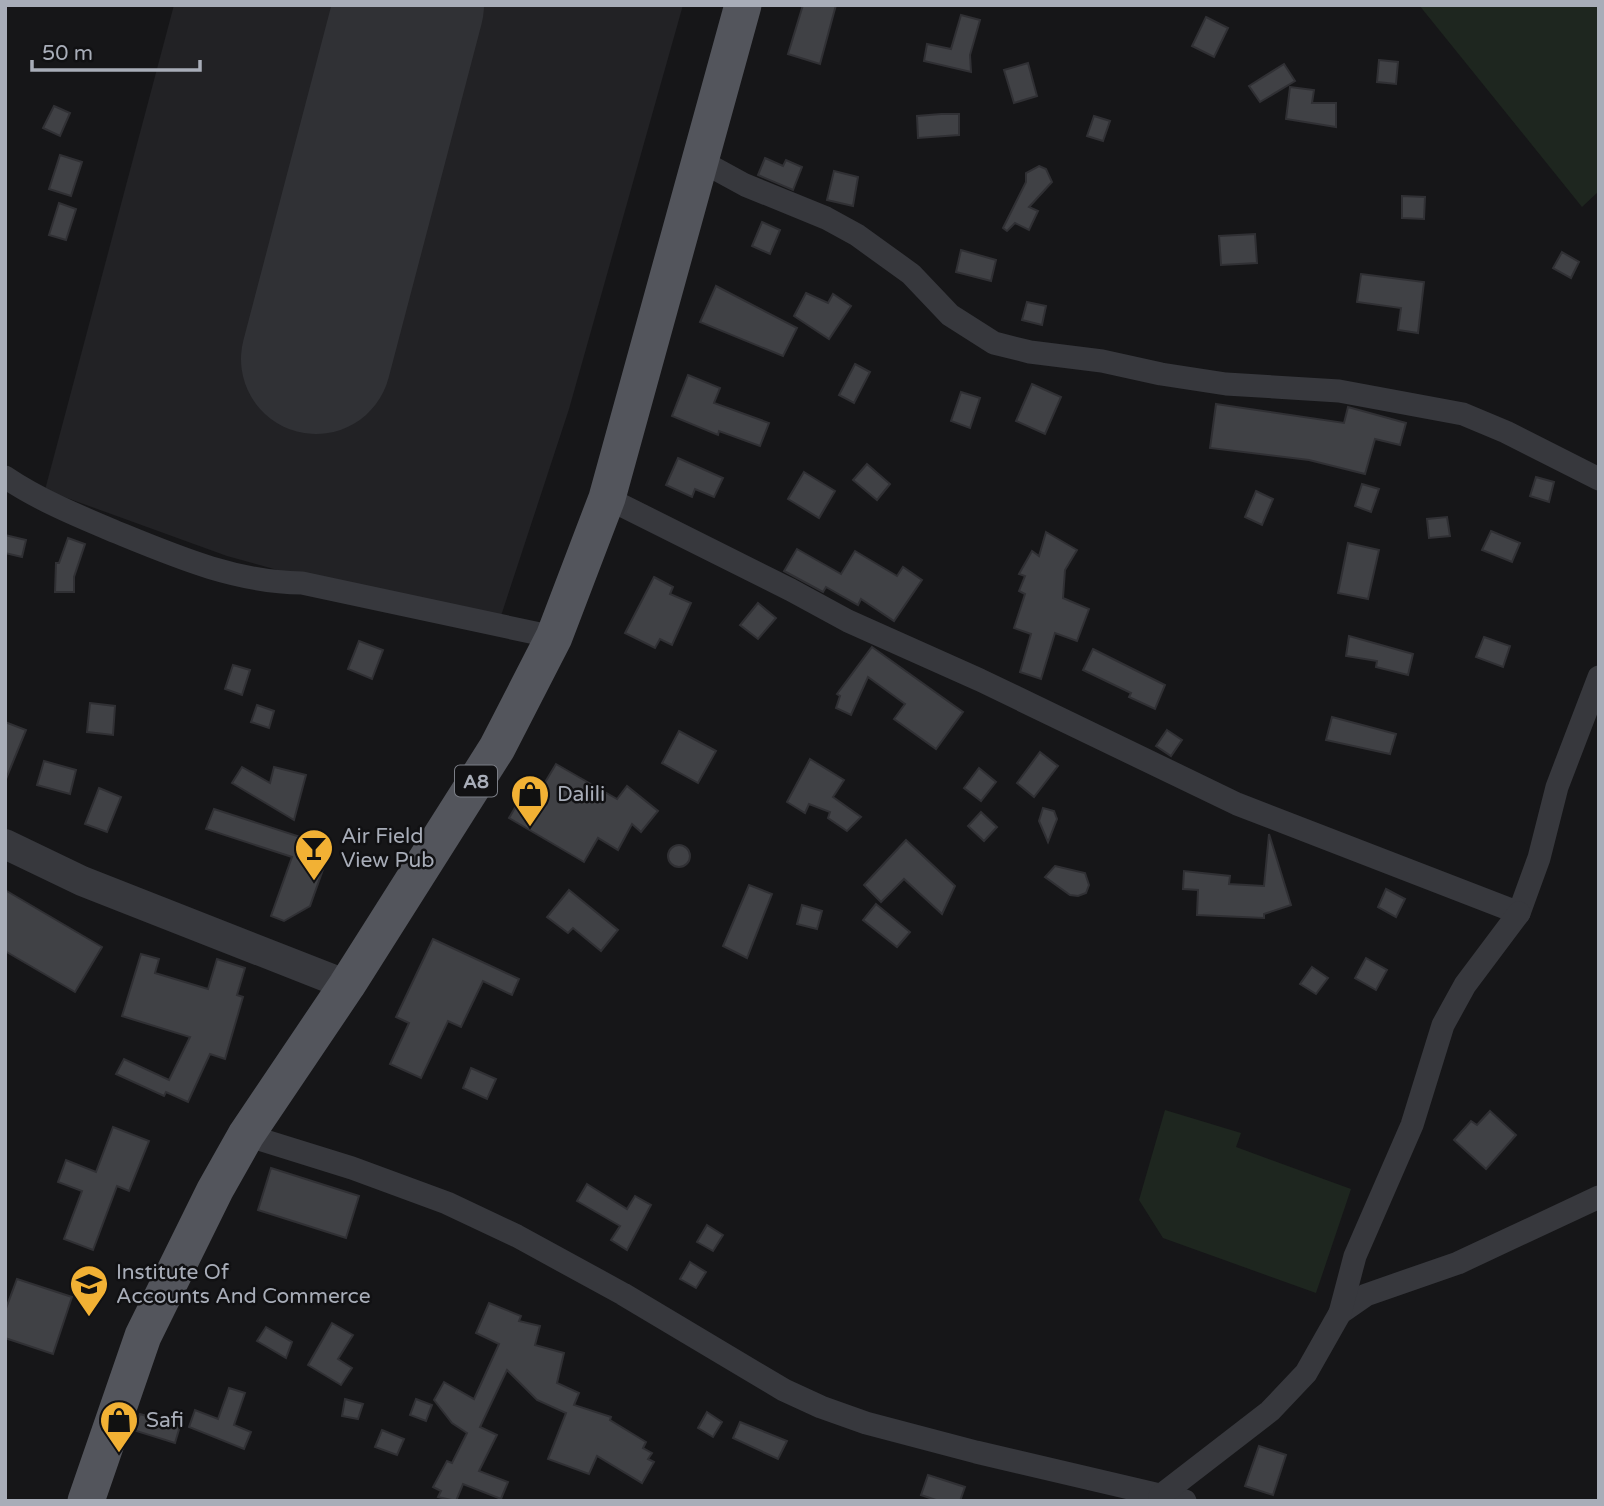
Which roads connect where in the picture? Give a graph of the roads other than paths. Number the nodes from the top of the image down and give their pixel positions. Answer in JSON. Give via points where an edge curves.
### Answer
{"nodes":[{"id":1,"x":743,"y":5,"type":"edge"},
{"id":2,"x":701,"y":161,"type":"junction"},
{"id":3,"x":5,"y":477,"type":"edge"},
{"id":4,"x":1599,"y":480,"type":"edge"},
{"id":5,"x":607,"y":498,"type":"junction"},
{"id":6,"x":554,"y":637,"type":"junction"},
{"id":7,"x":1599,"y":677,"type":"edge"},
{"id":8,"x":5,"y":844,"type":"edge"},
{"id":9,"x":1520,"y":914,"type":"junction"},
{"id":10,"x":347,"y":985,"type":"junction"},
{"id":11,"x":246,"y":1135,"type":"junction"},
{"id":12,"x":1593,"y":1204,"type":"edge"},
{"id":13,"x":1340,"y":1313,"type":"junction"},
{"id":14,"x":1160,"y":1496,"type":"junction"},
{"id":15,"x":86,"y":1501,"type":"edge"},
{"id":16,"x":1185,"y":1501,"type":"edge"}],
"edges":[{"from":1,"to":2,"type":"main road","number":"A8"},
{"from":2,"to":4,"type":"street","via":[[858,234],[911,274],[950,316],[994,343],[1226,384],[1339,391],[1463,414]]},
{"from":2,"to":5,"type":"main road","number":"A8"},
{"from":3,"to":6,"type":"street","via":[[97,524],[218,572],[266,582],[302,583]]},
{"from":5,"to":6,"type":"main road","number":"A8"},
{"from":5,"to":9,"type":"street","via":[[848,621],[1237,804]]},
{"from":6,"to":10,"type":"main road","number":"A8","via":[[497,748]]},
{"from":7,"to":9,"type":"street","via":[[1557,787]]},
{"from":8,"to":10,"type":"street","via":[[82,881]]},
{"from":9,"to":13,"type":"street","via":[[1465,985],[1444,1025],[1412,1125],[1355,1256]]},
{"from":10,"to":11,"type":"main road","number":"A8"},
{"from":11,"to":14,"type":"street","via":[[424,1195],[517,1236],[821,1407],[976,1452]]},
{"from":11,"to":15,"type":"main road","number":"A8","via":[[179,1258],[143,1336]]},
{"from":12,"to":13,"type":"street","via":[[1458,1263],[1366,1295]]},
{"from":13,"to":14,"type":"street","via":[[1306,1373],[1270,1411]]},
{"from":14,"to":16,"type":"street"}]}
